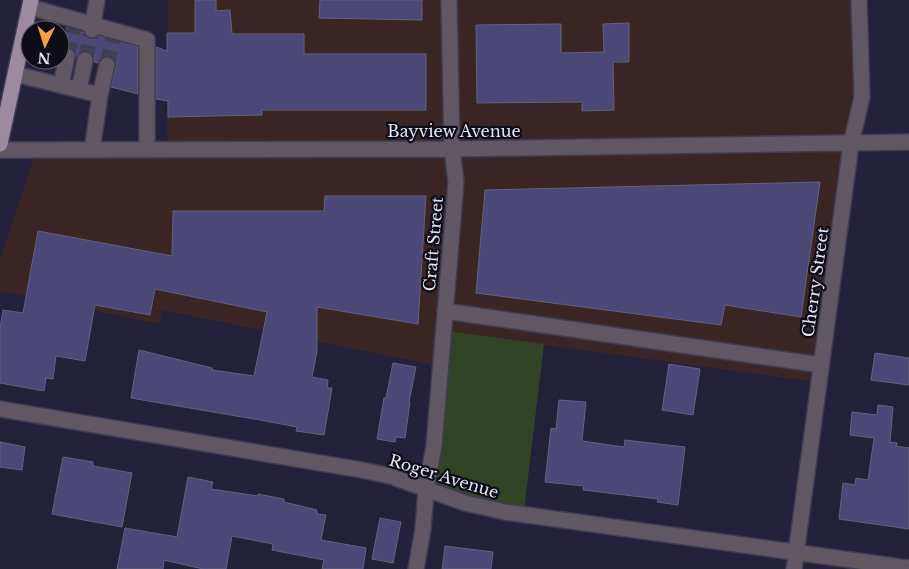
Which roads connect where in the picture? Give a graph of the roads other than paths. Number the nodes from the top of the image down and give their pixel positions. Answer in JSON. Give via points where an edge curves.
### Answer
{"nodes":[{"id":1,"x":97,"y":0,"type":"edge"},
{"id":2,"x":449,"y":0,"type":"edge"},
{"id":3,"x":859,"y":0,"type":"edge"},
{"id":4,"x":30,"y":3,"type":"edge"},
{"id":5,"x":92,"y":27,"type":"junction"},
{"id":6,"x":85,"y":60,"type":"tunnel mouth"},
{"id":7,"x":107,"y":65,"type":"tunnel mouth"},
{"id":8,"x":64,"y":70,"type":"tunnel mouth"},
{"id":9,"x":15,"y":74,"type":"junction"},
{"id":10,"x":61,"y":85,"type":"junction"},
{"id":11,"x":79,"y":90,"type":"junction"},
{"id":12,"x":100,"y":95,"type":"junction"},
{"id":13,"x":909,"y":142,"type":"edge"},
{"id":14,"x":0,"y":144,"type":"edge"},
{"id":15,"x":851,"y":144,"type":"junction"},
{"id":16,"x":452,"y":149,"type":"junction"},
{"id":17,"x":0,"y":150,"type":"edge"},
{"id":18,"x":92,"y":150,"type":"junction"},
{"id":19,"x":147,"y":150,"type":"junction"},
{"id":20,"x":445,"y":311,"type":"junction"},
{"id":21,"x":821,"y":365,"type":"junction"},
{"id":22,"x":0,"y":409,"type":"edge"},
{"id":23,"x":426,"y":490,"type":"junction"},
{"id":24,"x":796,"y":552,"type":"junction"},
{"id":25,"x":909,"y":568,"type":"edge"},
{"id":26,"x":416,"y":569,"type":"edge"},
{"id":27,"x":794,"y":569,"type":"edge"}],
"edges":[{"from":1,"to":5,"type":"street"},
{"from":2,"to":16,"type":"street","name":"Craft Street"},
{"from":3,"to":15,"type":"street","name":"Cherry Street","via":[[862,97]]},
{"from":4,"to":5,"type":"street"},
{"from":4,"to":9,"type":"main road"},
{"from":5,"to":19,"type":"street","via":[[146,40]]},
{"from":6,"to":11,"type":"street"},
{"from":7,"to":12,"type":"street"},
{"from":8,"to":10,"type":"street"},
{"from":9,"to":10,"type":"street"},
{"from":9,"to":14,"type":"main road"},
{"from":10,"to":11,"type":"street"},
{"from":11,"to":12,"type":"street"},
{"from":12,"to":18,"type":"street"},
{"from":13,"to":15,"type":"street","name":"Bayview Avenue"},
{"from":15,"to":16,"type":"street","name":"Bayview Avenue"},
{"from":15,"to":21,"type":"street","name":"Cherry Street"},
{"from":16,"to":19,"type":"street","name":"Bayview Avenue"},
{"from":16,"to":20,"type":"street","name":"Craft Street","via":[[456,182]]},
{"from":17,"to":18,"type":"street","name":"Bayview Avenue"},
{"from":18,"to":19,"type":"street","name":"Bayview Avenue"},
{"from":20,"to":21,"type":"street"},
{"from":20,"to":23,"type":"street","name":"Craft Street","via":[[434,446]]},
{"from":21,"to":24,"type":"street","name":"Cherry Street"},
{"from":22,"to":23,"type":"street","name":"Roger Avenue","via":[[362,470],[390,476]]},
{"from":23,"to":24,"type":"street","name":"Roger Avenue","via":[[465,504],[505,512]]},
{"from":23,"to":26,"type":"street","name":"Craft Street"},
{"from":24,"to":25,"type":"street","name":"Roger Avenue"},
{"from":24,"to":27,"type":"street","name":"Cherry Street"}]}
